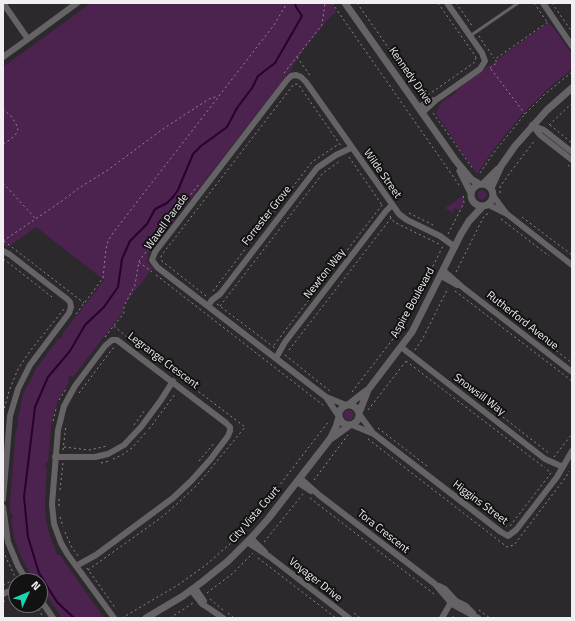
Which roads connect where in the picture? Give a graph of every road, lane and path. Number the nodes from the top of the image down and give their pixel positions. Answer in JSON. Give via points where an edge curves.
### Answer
{"nodes":[{"id":1,"x":78,"y":3,"type":"edge"},
{"id":2,"x":287,"y":3,"type":"edge"},
{"id":3,"x":325,"y":3,"type":"edge"},
{"id":4,"x":332,"y":3,"type":"edge"},
{"id":5,"x":357,"y":3,"type":"edge"},
{"id":6,"x":362,"y":3,"type":"edge"},
{"id":7,"x":438,"y":3,"type":"edge"},
{"id":8,"x":447,"y":3,"type":"edge"},
{"id":9,"x":456,"y":3,"type":"edge"},
{"id":10,"x":518,"y":3,"type":"edge"},
{"id":11,"x":534,"y":3,"type":"edge"},
{"id":12,"x":543,"y":3,"type":"edge"},
{"id":13,"x":552,"y":3,"type":"edge"},
{"id":14,"x":4,"y":4,"type":"edge"},
{"id":15,"x":351,"y":5,"type":"edge"},
{"id":16,"x":476,"y":32,"type":"junction"},
{"id":17,"x":572,"y":32,"type":"edge"},
{"id":18,"x":470,"y":36,"type":"junction"},
{"id":19,"x":28,"y":39,"type":"junction"},
{"id":20,"x":572,"y":46,"type":"edge"},
{"id":21,"x":297,"y":56,"type":"junction"},
{"id":22,"x":3,"y":57,"type":"edge"},
{"id":23,"x":495,"y":59,"type":"junction"},
{"id":24,"x":484,"y":64,"type":"junction"},
{"id":25,"x":490,"y":68,"type":"junction"},
{"id":26,"x":572,"y":72,"type":"edge"},
{"id":27,"x":282,"y":75,"type":"dead end"},
{"id":28,"x":314,"y":82,"type":"dead end"},
{"id":29,"x":572,"y":88,"type":"edge"},
{"id":30,"x":219,"y":96,"type":"junction"},
{"id":31,"x":436,"y":100,"type":"junction"},
{"id":32,"x":572,"y":103,"type":"edge"},
{"id":33,"x":322,"y":106,"type":"joint"},
{"id":34,"x":429,"y":106,"type":"junction"},
{"id":35,"x":3,"y":109,"type":"edge"},
{"id":36,"x":420,"y":110,"type":"junction"},
{"id":37,"x":525,"y":114,"type":"junction"},
{"id":38,"x":532,"y":125,"type":"junction"},
{"id":39,"x":540,"y":135,"type":"junction"},
{"id":40,"x":572,"y":143,"type":"edge"},
{"id":41,"x":3,"y":144,"type":"edge"},
{"id":42,"x":350,"y":145,"type":"junction"},
{"id":43,"x":572,"y":152,"type":"edge"},
{"id":44,"x":342,"y":160,"type":"dead end"},
{"id":45,"x":572,"y":160,"type":"edge"},
{"id":46,"x":456,"y":161,"type":"junction"},
{"id":47,"x":472,"y":169,"type":"dead end"},
{"id":48,"x":480,"y":173,"type":"junction"},
{"id":49,"x":471,"y":178,"type":"junction"},
{"id":50,"x":201,"y":181,"type":"dead end"},
{"id":51,"x":3,"y":183,"type":"edge"},
{"id":52,"x":487,"y":183,"type":"junction"},
{"id":53,"x":500,"y":187,"type":"junction"},
{"id":54,"x":497,"y":196,"type":"junction"},
{"id":55,"x":471,"y":197,"type":"junction"},
{"id":56,"x":382,"y":205,"type":"dead end"},
{"id":57,"x":485,"y":206,"type":"junction"},
{"id":58,"x":394,"y":208,"type":"junction"},
{"id":59,"x":404,"y":210,"type":"dead end"},
{"id":60,"x":493,"y":213,"type":"dead end"},
{"id":61,"x":507,"y":214,"type":"junction"},
{"id":62,"x":520,"y":216,"type":"dead end"},
{"id":63,"x":35,"y":218,"type":"junction"},
{"id":64,"x":390,"y":218,"type":"dead end"},
{"id":65,"x":469,"y":221,"type":"junction"},
{"id":66,"x":436,"y":226,"type":"dead end"},
{"id":67,"x":444,"y":238,"type":"junction"},
{"id":68,"x":3,"y":241,"type":"edge"},
{"id":69,"x":456,"y":244,"type":"junction"},
{"id":70,"x":3,"y":251,"type":"edge"},
{"id":71,"x":572,"y":256,"type":"edge"},
{"id":72,"x":3,"y":260,"type":"edge"},
{"id":73,"x":139,"y":261,"type":"junction"},
{"id":74,"x":572,"y":265,"type":"edge"},
{"id":75,"x":442,"y":274,"type":"junction"},
{"id":76,"x":452,"y":280,"type":"junction"},
{"id":77,"x":455,"y":291,"type":"dead end"},
{"id":78,"x":56,"y":299,"type":"dead end"},
{"id":79,"x":84,"y":303,"type":"junction"},
{"id":80,"x":220,"y":306,"type":"dead end"},
{"id":81,"x":210,"y":308,"type":"junction"},
{"id":82,"x":124,"y":313,"type":"dead end"},
{"id":83,"x":73,"y":317,"type":"dead end"},
{"id":84,"x":113,"y":326,"type":"dead end"},
{"id":85,"x":123,"y":343,"type":"junction"},
{"id":86,"x":273,"y":346,"type":"dead end"},
{"id":87,"x":401,"y":348,"type":"junction"},
{"id":88,"x":285,"y":355,"type":"dead end"},
{"id":89,"x":410,"y":355,"type":"junction"},
{"id":90,"x":274,"y":357,"type":"junction"},
{"id":91,"x":406,"y":361,"type":"junction"},
{"id":92,"x":572,"y":372,"type":"edge"},
{"id":93,"x":572,"y":381,"type":"edge"},
{"id":94,"x":175,"y":383,"type":"junction"},
{"id":95,"x":368,"y":390,"type":"junction"},
{"id":96,"x":350,"y":394,"type":"dead end"},
{"id":97,"x":77,"y":396,"type":"dead end"},
{"id":98,"x":326,"y":397,"type":"junction"},
{"id":99,"x":161,"y":400,"type":"junction"},
{"id":100,"x":347,"y":405,"type":"junction"},
{"id":101,"x":148,"y":406,"type":"dead end"},
{"id":102,"x":325,"y":407,"type":"dead end"},
{"id":103,"x":359,"y":413,"type":"junction"},
{"id":104,"x":367,"y":413,"type":"dead end"},
{"id":105,"x":336,"y":417,"type":"junction"},
{"id":106,"x":330,"y":421,"type":"dead end"},
{"id":107,"x":66,"y":424,"type":"dead end"},
{"id":108,"x":351,"y":425,"type":"junction"},
{"id":109,"x":132,"y":426,"type":"dead end"},
{"id":110,"x":377,"y":427,"type":"dead end"},
{"id":111,"x":241,"y":432,"type":"dead end"},
{"id":112,"x":351,"y":434,"type":"dead end"},
{"id":113,"x":374,"y":434,"type":"junction"},
{"id":114,"x":572,"y":434,"type":"edge"},
{"id":115,"x":348,"y":436,"type":"dead end"},
{"id":116,"x":364,"y":436,"type":"dead end"},
{"id":117,"x":218,"y":438,"type":"dead end"},
{"id":118,"x":330,"y":439,"type":"junction"},
{"id":119,"x":108,"y":446,"type":"dead end"},
{"id":120,"x":572,"y":451,"type":"edge"},
{"id":121,"x":63,"y":452,"type":"junction"},
{"id":122,"x":55,"y":454,"type":"junction"},
{"id":123,"x":548,"y":460,"type":"junction"},
{"id":124,"x":198,"y":463,"type":"dead end"},
{"id":125,"x":427,"y":466,"type":"dead end"},
{"id":126,"x":563,"y":467,"type":"junction"},
{"id":127,"x":569,"y":470,"type":"dead end"},
{"id":128,"x":559,"y":474,"type":"junction"},
{"id":129,"x":299,"y":480,"type":"junction"},
{"id":130,"x":60,"y":491,"type":"dead end"},
{"id":131,"x":310,"y":498,"type":"dead end"},
{"id":132,"x":3,"y":499,"type":"edge"},
{"id":133,"x":59,"y":499,"type":"dead end"},
{"id":134,"x":3,"y":507,"type":"edge"},
{"id":135,"x":59,"y":508,"type":"dead end"},
{"id":136,"x":60,"y":512,"type":"dead end"},
{"id":137,"x":501,"y":532,"type":"junction"},
{"id":138,"x":250,"y":540,"type":"junction"},
{"id":139,"x":3,"y":551,"type":"edge"},
{"id":140,"x":253,"y":554,"type":"dead end"},
{"id":141,"x":84,"y":564,"type":"junction"},
{"id":142,"x":78,"y":568,"type":"junction"},
{"id":143,"x":16,"y":573,"type":"edge"},
{"id":144,"x":19,"y":573,"type":"edge"},
{"id":145,"x":193,"y":589,"type":"junction"},
{"id":146,"x":436,"y":595,"type":"dead end"},
{"id":147,"x":205,"y":596,"type":"dead end"},
{"id":148,"x":454,"y":603,"type":"junction"},
{"id":149,"x":48,"y":610,"type":"edge"},
{"id":150,"x":118,"y":612,"type":"dead end"},
{"id":151,"x":112,"y":616,"type":"edge"},
{"id":152,"x":477,"y":617,"type":"edge"},
{"id":153,"x":54,"y":618,"type":"edge"},
{"id":154,"x":146,"y":618,"type":"edge"},
{"id":155,"x":223,"y":618,"type":"edge"},
{"id":156,"x":234,"y":618,"type":"edge"},
{"id":157,"x":336,"y":618,"type":"edge"},
{"id":158,"x":349,"y":618,"type":"edge"},
{"id":159,"x":442,"y":618,"type":"edge"}],
"edges":[{"from":1,"to":19,"type":"street"},
{"from":2,"to":30,"type":"path","via":[[274,25]]},
{"from":3,"to":21,"type":"path","via":[[322,25]]},
{"from":4,"to":67,"type":"path","via":[[461,188],[464,203]]},
{"from":5,"to":15,"type":"path"},
{"from":6,"to":15,"type":"path"},
{"from":7,"to":15,"type":"path","via":[[476,57],[475,62],[424,98]]},
{"from":8,"to":18,"type":"street"},
{"from":9,"to":16,"type":"path"},
{"from":10,"to":16,"type":"lane"},
{"from":11,"to":23,"type":"path","via":[[548,22]]},
{"from":12,"to":20,"type":"street"},
{"from":13,"to":17,"type":"path"},
{"from":14,"to":19,"type":"street"},
{"from":15,"to":36,"type":"street","name":"Kennedy Drive"},
{"from":16,"to":18,"type":"lane"},
{"from":16,"to":23,"type":"path"},
{"from":18,"to":24,"type":"street","via":[[482,53]]},
{"from":19,"to":22,"type":"street"},
{"from":21,"to":27,"type":"path"},
{"from":21,"to":28,"type":"path"},
{"from":23,"to":25,"type":"path","via":[[496,63]]},
{"from":24,"to":25,"type":"path"},
{"from":24,"to":31,"type":"street"},
{"from":25,"to":37,"type":"path"},
{"from":26,"to":37,"type":"path"},
{"from":29,"to":38,"type":"street"},
{"from":30,"to":63,"type":"path","via":[[209,99],[163,129],[108,170]]},
{"from":30,"to":79,"type":"path","via":[[110,237],[103,278]]},
{"from":31,"to":34,"type":"street"},
{"from":31,"to":36,"type":"street"},
{"from":32,"to":40,"type":"path","via":[[549,125]]},
{"from":33,"to":42,"type":"street","name":"Wilde Street"},
{"from":33,"to":81,"type":"street","name":"Wavell Parade","via":[[301,77],[296,75],[290,78],[155,252],[152,258],[155,265]]},
{"from":34,"to":36,"type":"street"},
{"from":34,"to":47,"type":"path"},
{"from":35,"to":41,"type":"path","via":[[12,116],[18,129],[16,134]]},
{"from":36,"to":46,"type":"street","name":"Kennedy Drive"},
{"from":37,"to":48,"type":"path"},
{"from":38,"to":39,"type":"street"},
{"from":38,"to":43,"type":"street","via":[[544,130]]},
{"from":38,"to":52,"type":"street"},
{"from":39,"to":45,"type":"street"},
{"from":39,"to":53,"type":"path"},
{"from":42,"to":58,"type":"street","name":"Wilde Street"},
{"from":42,"to":81,"type":"street","name":"Forrester Grove","via":[[315,171],[220,294],[212,300]]},
{"from":44,"to":80,"type":"path","via":[[323,173]]},
{"from":46,"to":49,"type":"street","name":"Kennedy Drive"},
{"from":46,"to":55,"type":"street","name":"Kennedy Drive"},
{"from":48,"to":49,"type":"path"},
{"from":48,"to":52,"type":"path"},
{"from":49,"to":52,"type":"street","name":"Kennedy Drive"},
{"from":50,"to":73,"type":"path"},
{"from":51,"to":63,"type":"path"},
{"from":52,"to":53,"type":"path"},
{"from":52,"to":54,"type":"street"},
{"from":52,"to":55,"type":"street","via":[[474,188]]},
{"from":53,"to":54,"type":"path"},
{"from":54,"to":57,"type":"street"},
{"from":54,"to":61,"type":"street"},
{"from":55,"to":57,"type":"street","via":[[476,205]]},
{"from":55,"to":65,"type":"street","name":"Aspire Boulevard"},
{"from":56,"to":86,"type":"path"},
{"from":57,"to":61,"type":"street"},
{"from":57,"to":65,"type":"street","name":"Aspire Boulevard"},
{"from":58,"to":67,"type":"street","name":"Wilde Street","via":[[403,218]]},
{"from":58,"to":90,"type":"street","name":"Newton Way","via":[[386,210]]},
{"from":59,"to":66,"type":"path"},
{"from":60,"to":76,"type":"path","via":[[485,214]]},
{"from":61,"to":74,"type":"street"},
{"from":62,"to":71,"type":"path"},
{"from":63,"to":68,"type":"path"},
{"from":64,"to":88,"type":"path"},
{"from":65,"to":69,"type":"street","name":"Aspire Boulevard"},
{"from":67,"to":69,"type":"street","name":"Wilde Street"},
{"from":67,"to":96,"type":"path","via":[[403,326]]},
{"from":68,"to":79,"type":"path"},
{"from":69,"to":75,"type":"street","name":"Aspire Boulevard"},
{"from":70,"to":132,"type":"street","via":[[67,299],[71,307],[30,366],[14,398],[9,425]]},
{"from":72,"to":78,"type":"path"},
{"from":73,"to":82,"type":"path","via":[[135,285],[124,306]]},
{"from":73,"to":102,"type":"path"},
{"from":75,"to":76,"type":"street","name":"Rutherford Avenue"},
{"from":75,"to":87,"type":"street","name":"Aspire Boulevard"},
{"from":76,"to":89,"type":"path","via":[[423,338]]},
{"from":76,"to":92,"type":"street","name":"Rutherford Avenue"},
{"from":77,"to":93,"type":"path"},
{"from":79,"to":83,"type":"path"},
{"from":81,"to":90,"type":"street","name":"Wavell Parade"},
{"from":84,"to":111,"type":"path","via":[[245,427]]},
{"from":85,"to":94,"type":"street","name":"Legrange Crescent"},
{"from":85,"to":97,"type":"path","via":[[119,348],[113,348]]},
{"from":85,"to":122,"type":"street","name":"Legrange Crescent","via":[[116,339],[108,343],[71,392],[60,417]]},
{"from":87,"to":89,"type":"street","name":"Snowsill Way"},
{"from":87,"to":95,"type":"street","name":"Aspire Boulevard"},
{"from":89,"to":91,"type":"path"},
{"from":89,"to":123,"type":"street","name":"Snowsill Way"},
{"from":90,"to":98,"type":"street","name":"Wavell Parade"},
{"from":91,"to":104,"type":"path"},
{"from":91,"to":137,"type":"path","via":[[551,473],[510,526],[505,526]]},
{"from":94,"to":99,"type":"street"},
{"from":94,"to":99,"type":"street","via":[[174,391]]},
{"from":94,"to":141,"type":"street","name":"Legrange Crescent","via":[[226,423],[230,429],[229,434],[210,460],[182,490],[158,511]]},
{"from":95,"to":100,"type":"street","name":"Aspire Boulevard"},
{"from":95,"to":103,"type":"street","name":"Aspire Boulevard"},
{"from":98,"to":100,"type":"street","name":"Wavell Parade"},
{"from":98,"to":105,"type":"street","name":"Wavell Parade"},
{"from":99,"to":121,"type":"street","via":[[136,434],[124,445],[102,456],[80,456]]},
{"from":100,"to":103,"type":"street","via":[[355,407]]},
{"from":100,"to":105,"type":"street","via":[[340,409]]},
{"from":101,"to":109,"type":"path"},
{"from":103,"to":108,"type":"street","via":[[357,422]]},
{"from":103,"to":113,"type":"street","name":"Higgins Street"},
{"from":105,"to":106,"type":"path"},
{"from":105,"to":108,"type":"street","via":[[342,423]]},
{"from":105,"to":118,"type":"street","via":[[336,427]]},
{"from":107,"to":121,"type":"path"},
{"from":108,"to":113,"type":"street","name":"Higgins Street"},
{"from":108,"to":118,"type":"street"},
{"from":110,"to":125,"type":"path"},
{"from":112,"to":115,"type":"path"},
{"from":113,"to":137,"type":"street","name":"Higgins Street"},
{"from":114,"to":123,"type":"path"},
{"from":116,"to":127,"type":"path","via":[[507,547],[514,545]]},
{"from":117,"to":124,"type":"path"},
{"from":118,"to":129,"type":"street","name":"City Vista Court"},
{"from":119,"to":121,"type":"path"},
{"from":120,"to":126,"type":"street","name":"Higgins Street"},
{"from":121,"to":122,"type":"street"},
{"from":121,"to":130,"type":"path"},
{"from":122,"to":142,"type":"street","name":"Legrange Crescent","via":[[53,517],[61,543]]},
{"from":123,"to":126,"type":"street","name":"Snowsill Way"},
{"from":123,"to":128,"type":"street","name":"Snowsill Way"},
{"from":126,"to":128,"type":"street","name":"Higgins Street"},
{"from":128,"to":137,"type":"street","name":"Higgins Street","via":[[514,532],[508,536]]},
{"from":129,"to":138,"type":"street","name":"City Vista Court"},
{"from":129,"to":148,"type":"street","name":"Tora Crescent","via":[[445,589]]},
{"from":131,"to":146,"type":"path"},
{"from":133,"to":135,"type":"path"},
{"from":134,"to":144,"type":"street","via":[[8,542]]},
{"from":136,"to":141,"type":"path","via":[[67,538]]},
{"from":138,"to":145,"type":"street","name":"City Vista Court"},
{"from":138,"to":158,"type":"street","name":"Voyager Drive","via":[[257,550],[270,557]]},
{"from":139,"to":143,"type":"path"},
{"from":140,"to":157,"type":"path"},
{"from":141,"to":142,"type":"street","name":"Legrange Crescent"},
{"from":141,"to":150,"type":"path"},
{"from":142,"to":151,"type":"street","name":"Legrange Crescent"},
{"from":145,"to":154,"type":"street","name":"City Vista Court"},
{"from":145,"to":155,"type":"street","via":[[210,609]]},
{"from":147,"to":156,"type":"path"},
{"from":148,"to":152,"type":"street","name":"Tora Crescent","via":[[469,608]]},
{"from":148,"to":159,"type":"street"},
{"from":149,"to":153,"type":"street"}]}
